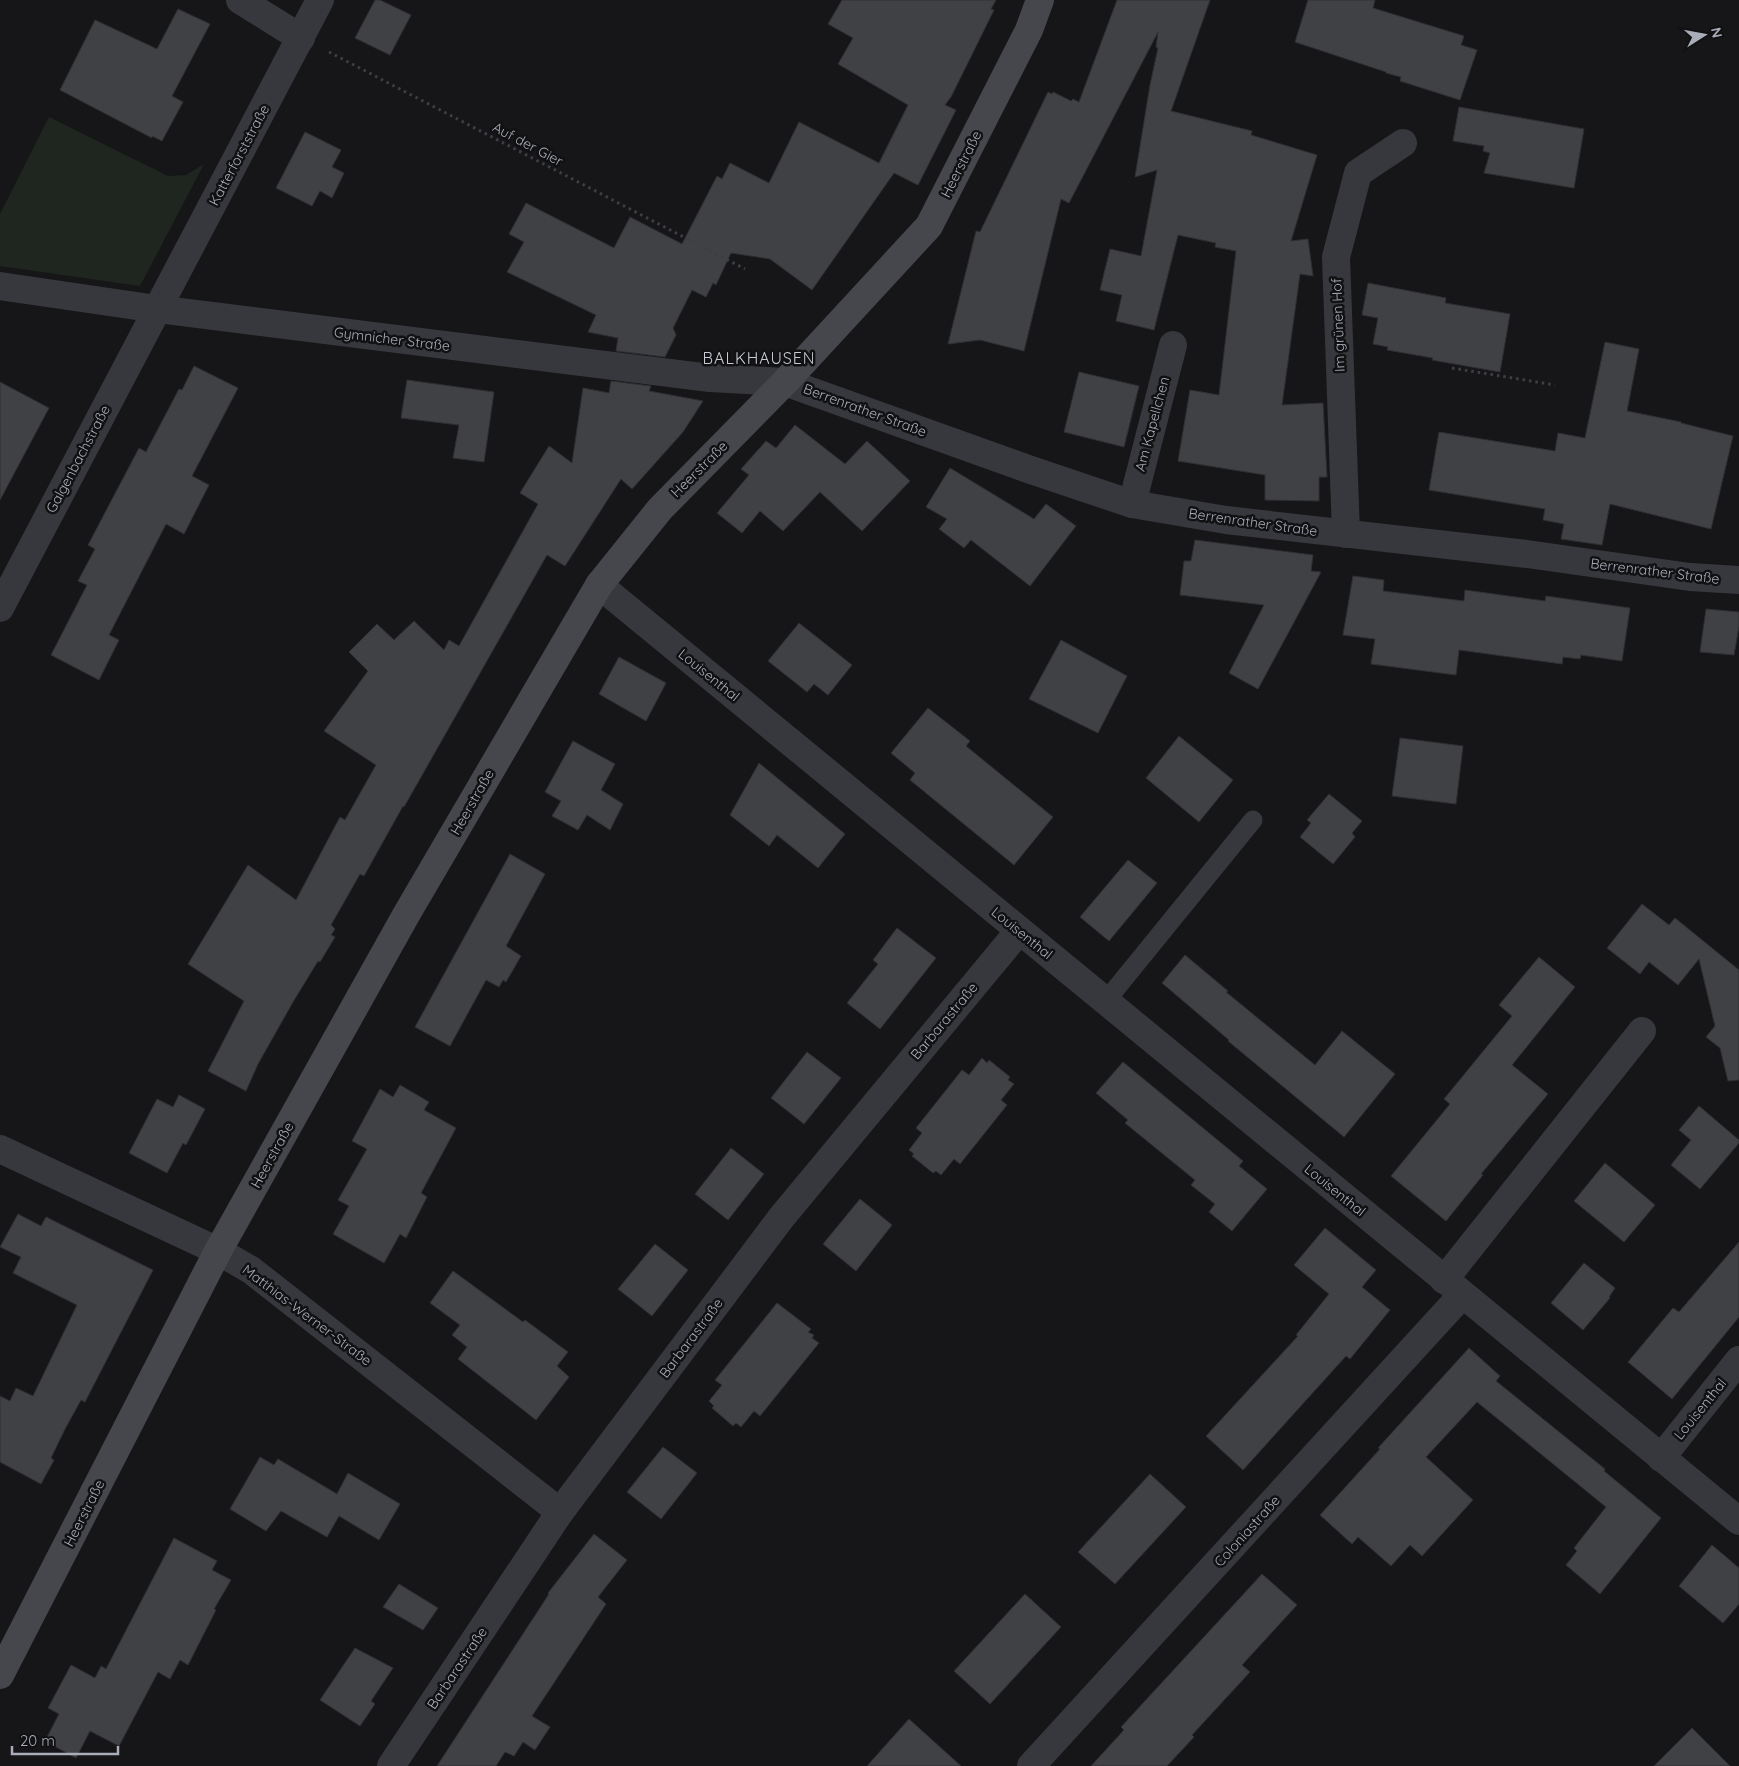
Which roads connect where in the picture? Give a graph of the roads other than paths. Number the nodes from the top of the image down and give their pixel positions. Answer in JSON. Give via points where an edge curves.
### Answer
{"nodes":[{"id":1,"x":240,"y":0,"type":"edge"},
{"id":2,"x":320,"y":0,"type":"edge"},
{"id":3,"x":1040,"y":0,"type":"edge"},
{"id":4,"x":302,"y":38,"type":"junction"},
{"id":5,"x":1403,"y":143,"type":"dead end"},
{"id":6,"x":0,"y":286,"type":"edge"},
{"id":7,"x":157,"y":309,"type":"junction"},
{"id":8,"x":1173,"y":345,"type":"dead end"},
{"id":9,"x":785,"y":382,"type":"junction"},
{"id":10,"x":1132,"y":504,"type":"junction"},
{"id":11,"x":1346,"y":534,"type":"junction"},
{"id":12,"x":1739,"y":580,"type":"edge"},
{"id":13,"x":599,"y":585,"type":"junction"},
{"id":14,"x":0,"y":608,"type":"edge"},
{"id":15,"x":1253,"y":820,"type":"dead end"},
{"id":16,"x":1019,"y":931,"type":"junction"},
{"id":17,"x":1106,"y":1002,"type":"junction"},
{"id":18,"x":1642,"y":1031,"type":"dead end"},
{"id":19,"x":0,"y":1149,"type":"edge"},
{"id":20,"x":218,"y":1252,"type":"junction"},
{"id":21,"x":1454,"y":1288,"type":"junction"},
{"id":22,"x":1739,"y":1360,"type":"edge"},
{"id":23,"x":1661,"y":1458,"type":"junction"},
{"id":24,"x":560,"y":1512,"type":"junction"},
{"id":25,"x":1739,"y":1521,"type":"edge"},
{"id":26,"x":0,"y":1675,"type":"edge"},
{"id":27,"x":391,"y":1766,"type":"edge"},
{"id":28,"x":1031,"y":1766,"type":"edge"}],
"edges":[{"from":1,"to":4,"type":"street"},
{"from":2,"to":4,"type":"street","name":"Katterforststraße"},
{"from":3,"to":9,"type":"main road","name":"Heerstraße","via":[[1029,30],[929,226]]},
{"from":4,"to":7,"type":"street","name":"Katterforststraße"},
{"from":5,"to":11,"type":"street","name":"Im grünen Hof","via":[[1358,173],[1336,256]]},
{"from":6,"to":7,"type":"street","name":"Gymnicher Straße"},
{"from":7,"to":9,"type":"street","name":"Gymnicher Straße","via":[[710,378]]},
{"from":7,"to":14,"type":"street","name":"Galgenbachstraße"},
{"from":8,"to":10,"type":"street","name":"Am Kapellchen"},
{"from":9,"to":10,"type":"street","name":"Berrenrather Straße"},
{"from":9,"to":13,"type":"main road","name":"Heerstraße","via":[[660,509]]},
{"from":10,"to":11,"type":"street","name":"Berrenrather Straße","via":[[1226,520]]},
{"from":11,"to":12,"type":"street","name":"Berrenrather Straße","via":[[1527,554],[1690,577]]},
{"from":13,"to":16,"type":"street","name":"Louisenthal"},
{"from":13,"to":20,"type":"main road","name":"Heerstraße","via":[[406,915]]},
{"from":15,"to":17,"type":"lane"},
{"from":16,"to":17,"type":"street","name":"Louisenthal"},
{"from":16,"to":24,"type":"street","name":"Barbarastraße","via":[[781,1218]]},
{"from":17,"to":21,"type":"street","name":"Louisenthal"},
{"from":18,"to":21,"type":"street"},
{"from":19,"to":20,"type":"street","name":"Matthias-Werner-Straße"},
{"from":20,"to":24,"type":"street","name":"Matthias-Werner-Straße","via":[[251,1270]]},
{"from":20,"to":26,"type":"main road","name":"Heerstraße"},
{"from":21,"to":23,"type":"street","name":"Louisenthal"},
{"from":21,"to":28,"type":"street","name":"Coloniastraße"},
{"from":22,"to":23,"type":"street","name":"Louisenthal"},
{"from":23,"to":25,"type":"street","name":"Louisenthal"},
{"from":24,"to":27,"type":"street","name":"Barbarastraße"}]}
